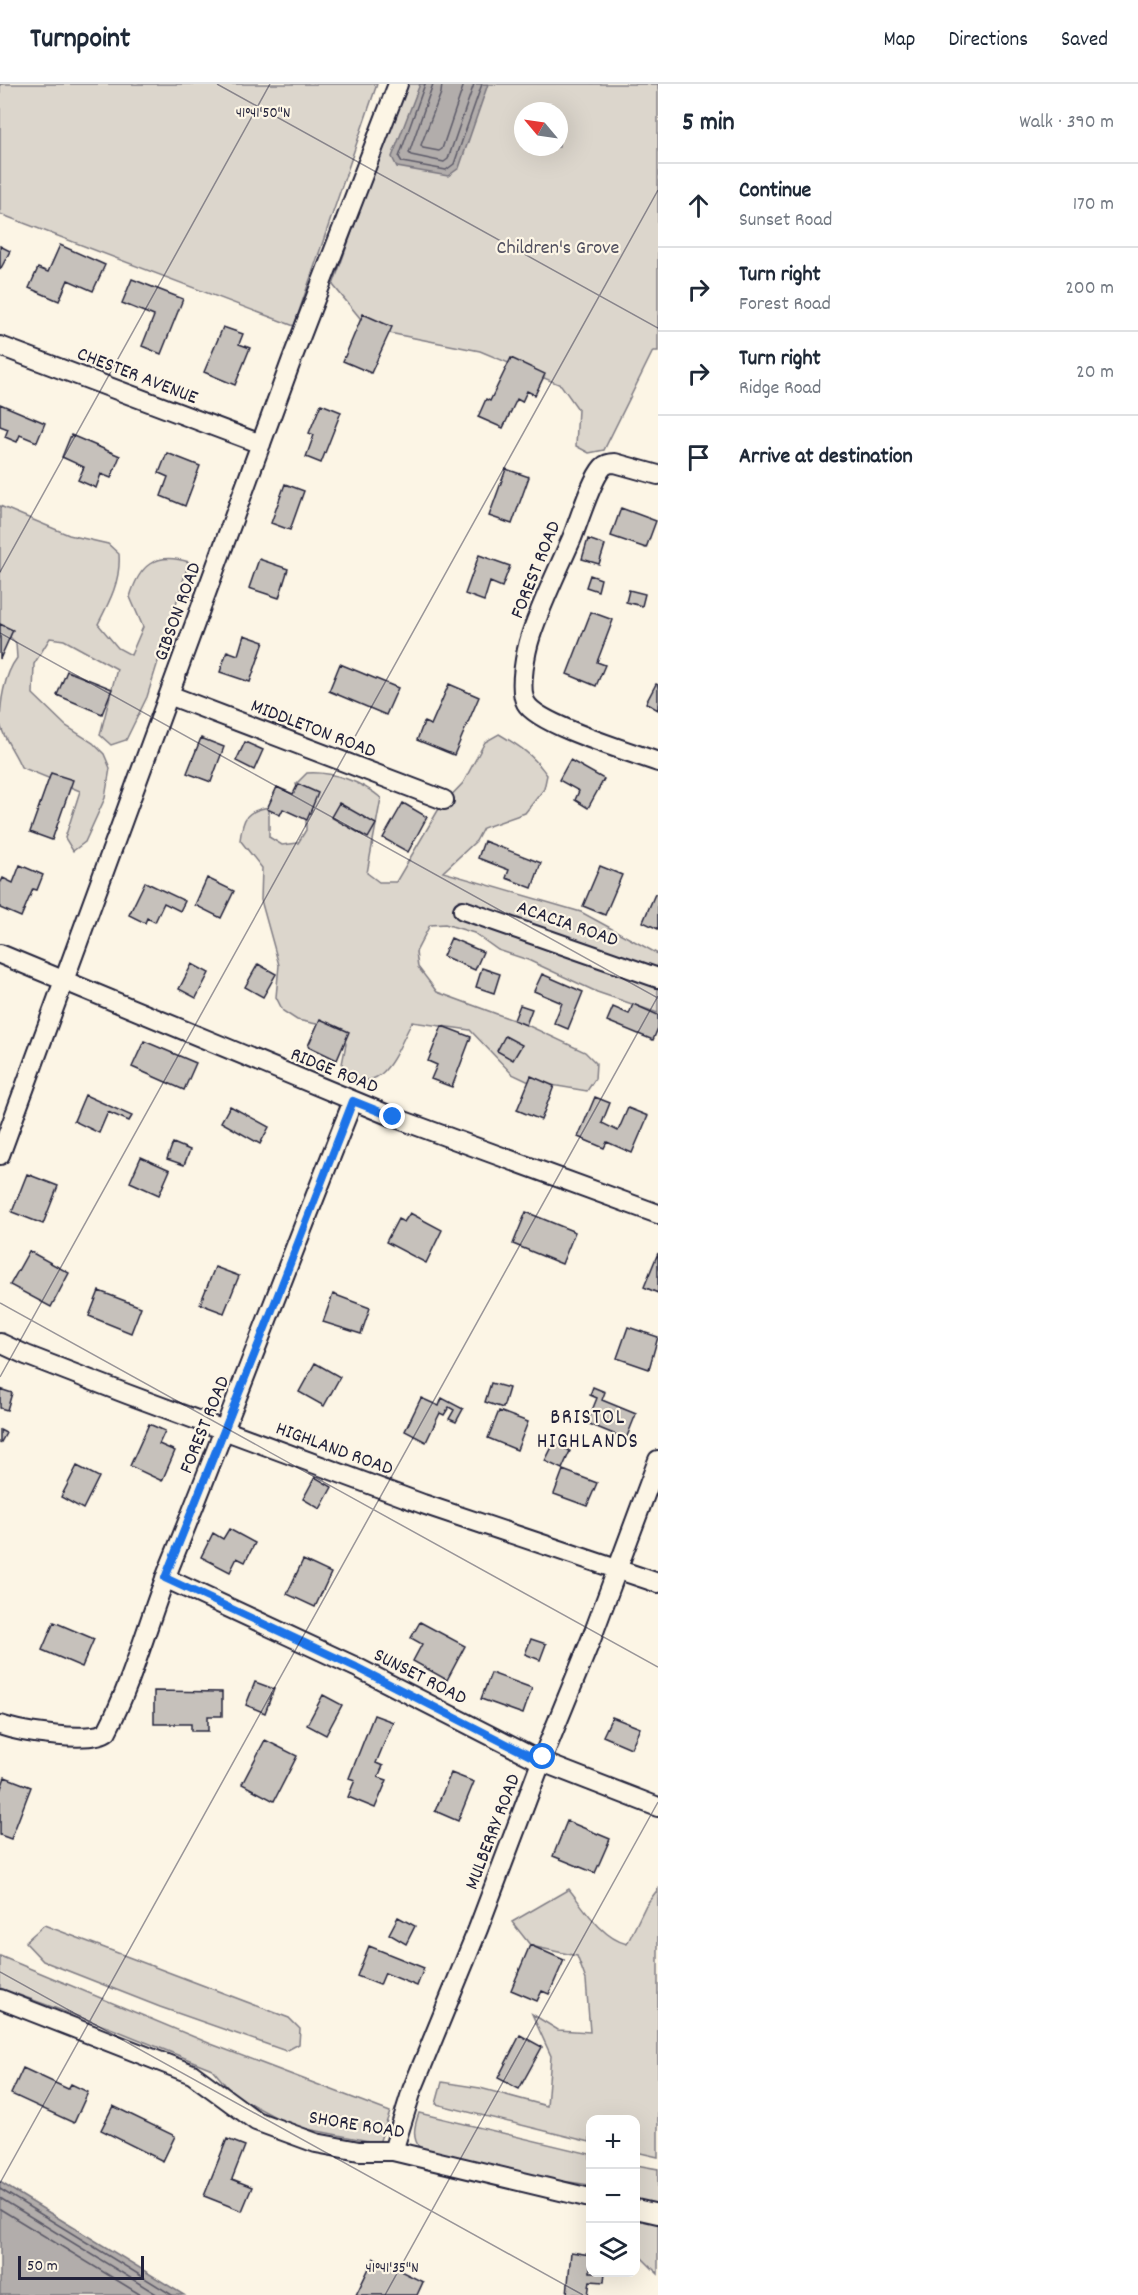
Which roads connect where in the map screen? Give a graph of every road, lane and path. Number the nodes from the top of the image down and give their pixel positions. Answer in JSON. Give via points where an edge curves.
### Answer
{"nodes":[{"id":1,"x":398,"y":84,"type":"edge"},
{"id":2,"x":0,"y":346,"type":"edge"},
{"id":3,"x":261,"y":444,"type":"junction"},
{"id":4,"x":658,"y":475,"type":"edge"},
{"id":5,"x":169,"y":695,"type":"junction"},
{"id":6,"x":658,"y":762,"type":"edge"},
{"id":7,"x":444,"y":800,"type":"dead end"},
{"id":8,"x":462,"y":910,"type":"dead end"},
{"id":9,"x":0,"y":954,"type":"edge"},
{"id":10,"x":658,"y":978,"type":"edge"},
{"id":11,"x":64,"y":981,"type":"junction"},
{"id":12,"x":353,"y":1101,"type":"junction"},
{"id":13,"x":0,"y":1155,"type":"edge"},
{"id":14,"x":658,"y":1214,"type":"edge"},
{"id":15,"x":0,"y":1343,"type":"edge"},
{"id":16,"x":225,"y":1430,"type":"junction"},
{"id":17,"x":658,"y":1460,"type":"edge"},
{"id":18,"x":618,"y":1569,"type":"junction"},
{"id":19,"x":165,"y":1578,"type":"junction"},
{"id":20,"x":658,"y":1582,"type":"edge"},
{"id":21,"x":0,"y":1725,"type":"edge"},
{"id":22,"x":542,"y":1762,"type":"junction"},
{"id":23,"x":658,"y":1807,"type":"edge"},
{"id":24,"x":0,"y":1999,"type":"edge"},
{"id":25,"x":393,"y":2151,"type":"junction"},
{"id":26,"x":586,"y":2197,"type":"edge"},
{"id":27,"x":640,"y":2210,"type":"edge"},
{"id":28,"x":658,"y":2214,"type":"edge"}],
"edges":[{"from":1,"to":3,"type":"street","name":"GIBSON ROAD"},
{"from":2,"to":3,"type":"street","name":"CHESTER AVENUE"},
{"from":3,"to":5,"type":"street","name":"GIBSON ROAD"},
{"from":4,"to":6,"type":"street","name":"FOREST ROAD","via":[[609,463],[603,467],[531,636],[524,669],[525,700],[535,712],[557,725]]},
{"from":5,"to":7,"type":"street","name":"MIDDLETON ROAD"},
{"from":5,"to":11,"type":"street","name":"GIBSON ROAD"},
{"from":8,"to":10,"type":"street","name":"ACACIA ROAD"},
{"from":9,"to":11,"type":"street","name":"RIDGE ROAD"},
{"from":11,"to":12,"type":"street","name":"RIDGE ROAD"},
{"from":11,"to":13,"type":"street","name":"GIBSON ROAD"},
{"from":12,"to":14,"type":"street","name":"RIDGE ROAD"},
{"from":12,"to":16,"type":"street","name":"FOREST ROAD"},
{"from":15,"to":16,"type":"street","name":"HIGHLAND ROAD"},
{"from":16,"to":18,"type":"street","name":"HIGHLAND ROAD","via":[[423,1504]]},
{"from":16,"to":19,"type":"street","name":"FOREST ROAD"},
{"from":17,"to":18,"type":"street","name":"MULBERRY ROAD"},
{"from":18,"to":20,"type":"street","name":"HIGHLAND ROAD"},
{"from":18,"to":22,"type":"street","name":"MULBERRY ROAD"},
{"from":19,"to":21,"type":"street","name":"FOREST ROAD","via":[[107,1731],[102,1735],[73,1736],[32,1733]]},
{"from":19,"to":22,"type":"street","name":"SUNSET ROAD","via":[[356,1667]]},
{"from":22,"to":23,"type":"street","name":"SUNSET ROAD"},
{"from":22,"to":25,"type":"street","name":"MULBERRY ROAD","via":[[412,2090]]},
{"from":24,"to":25,"type":"street","name":"SHORE ROAD","via":[[192,2074],[256,2121],[316,2143],[359,2151]]},
{"from":25,"to":26,"type":"street","name":"SHORE ROAD"},
{"from":27,"to":28,"type":"street"}]}
